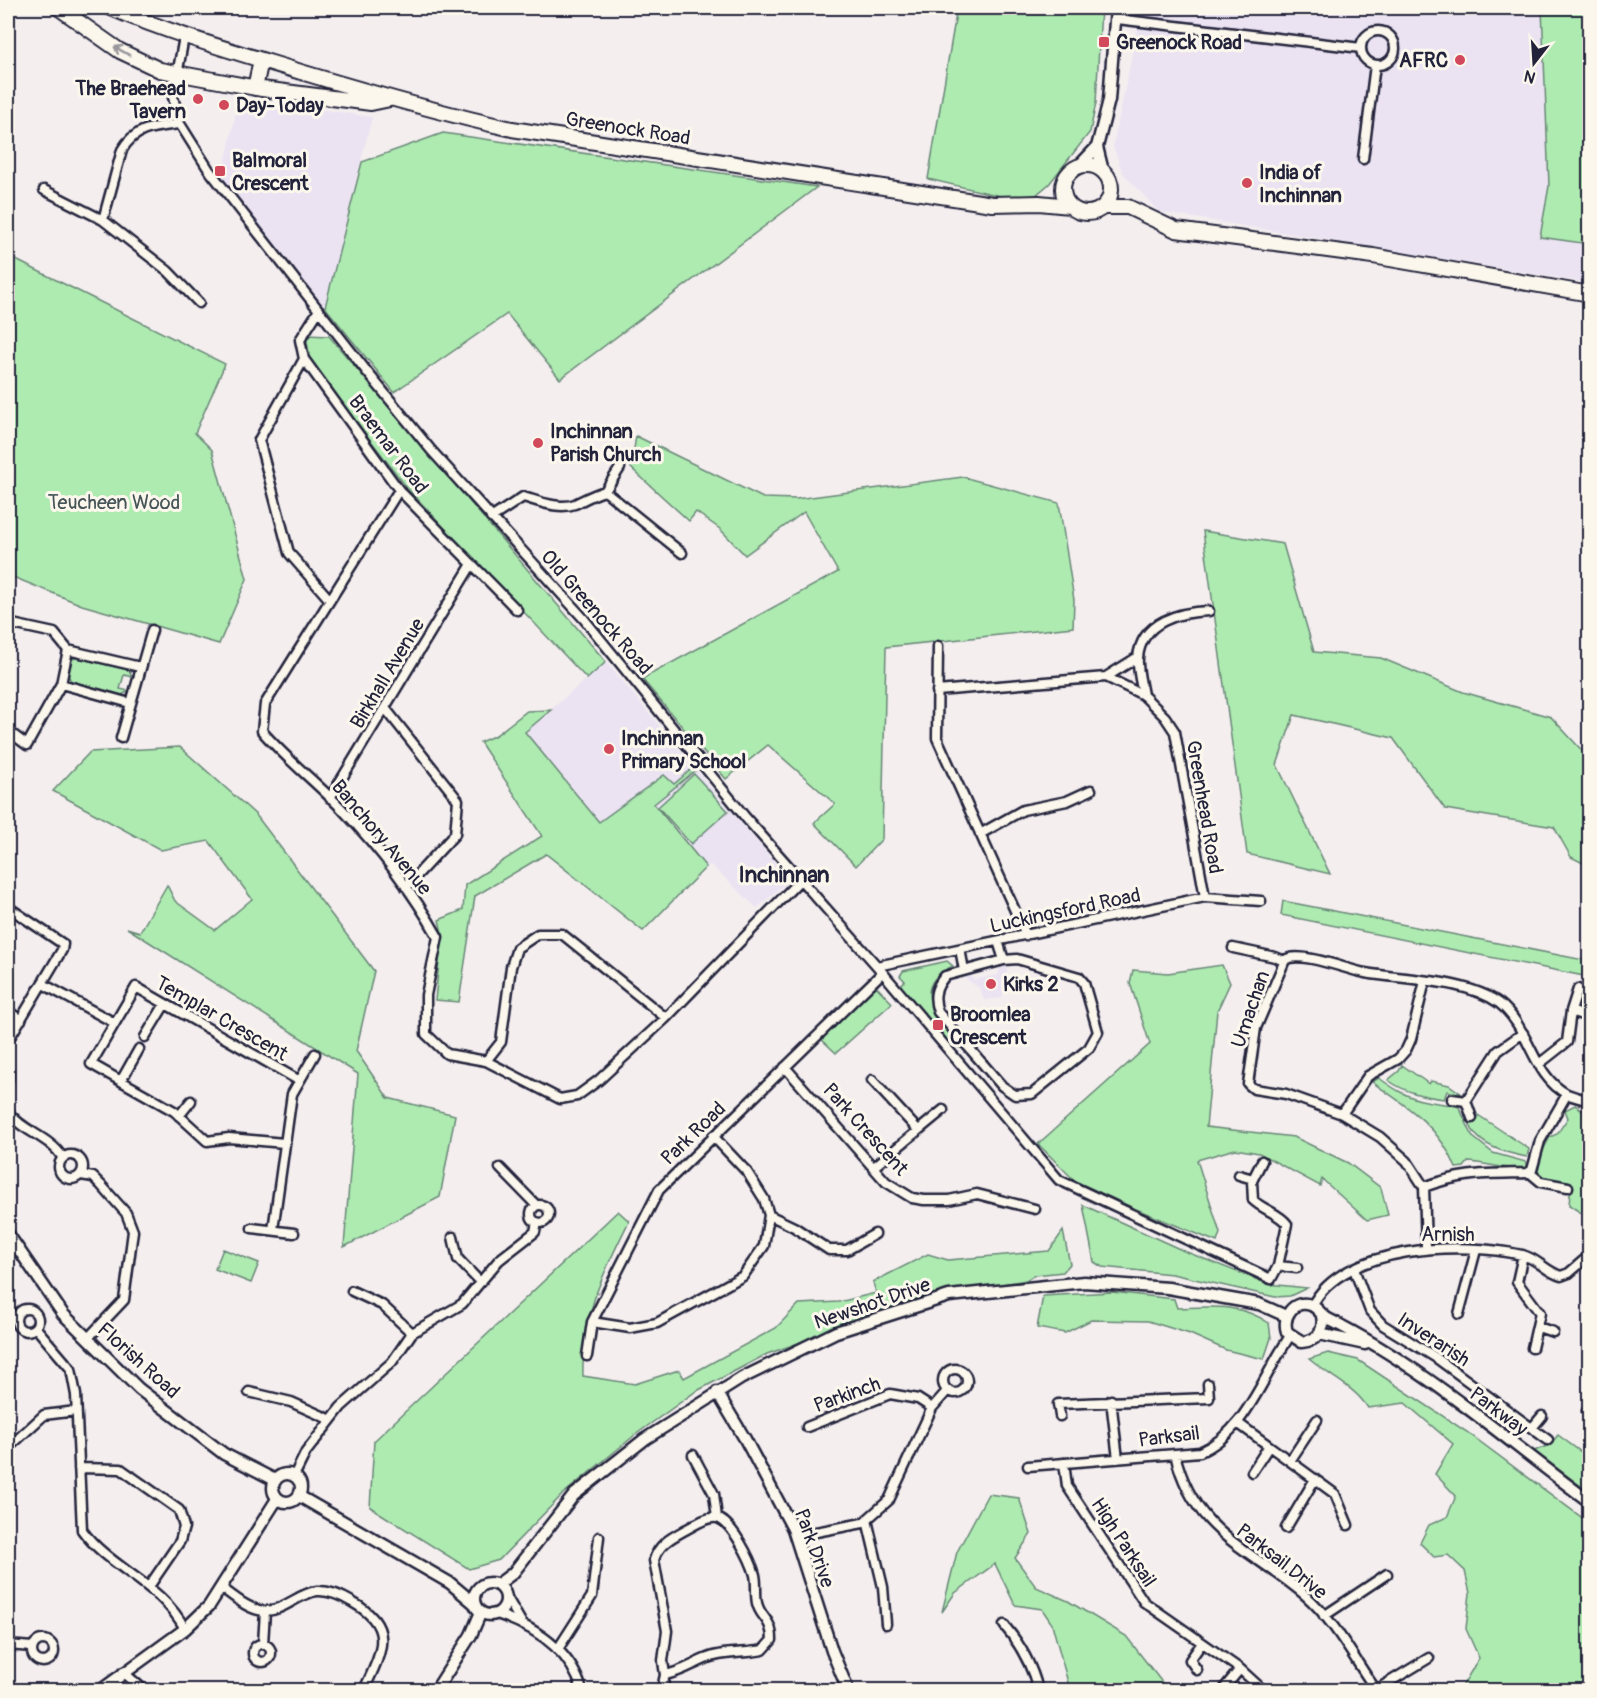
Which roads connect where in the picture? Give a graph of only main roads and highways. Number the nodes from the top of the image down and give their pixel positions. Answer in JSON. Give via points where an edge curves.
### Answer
{"nodes":[{"id":1,"x":59,"y":8,"type":"edge"},
{"id":2,"x":111,"y":8,"type":"edge"},
{"id":3,"x":261,"y":60,"type":"junction"},
{"id":4,"x":258,"y":88,"type":"junction"},
{"id":5,"x":392,"y":99,"type":"junction"},
{"id":6,"x":1111,"y":185,"type":"junction"},
{"id":7,"x":1064,"y":186,"type":"junction"},
{"id":8,"x":1040,"y":203,"type":"junction"},
{"id":9,"x":1070,"y":206,"type":"junction"},
{"id":10,"x":1104,"y":207,"type":"junction"},
{"id":11,"x":1128,"y":207,"type":"junction"},
{"id":12,"x":1590,"y":294,"type":"edge"}],
"edges":[{"from":4,"to":1,"type":"main road","name":"Greenock Road","one_way":true,"via":[[160,70],[120,51]]},
{"from":2,"to":3,"type":"main road","name":"Greenock Road","via":[[184,37]]},
{"from":3,"to":4,"type":"main road"},
{"from":3,"to":5,"type":"main road","name":"Greenock Road"},
{"from":4,"to":5,"type":"main road","name":"Greenock Road","via":[[371,103]]},
{"from":5,"to":8,"type":"main road","name":"Greenock Road","via":[[535,133],[984,203]]},
{"from":6,"to":7,"type":"main road","via":[[1102,171],[1091,166],[1078,167],[1067,176]]},
{"from":6,"to":10,"type":"main road"},
{"from":6,"to":11,"type":"main road"},
{"from":7,"to":8,"type":"main road"},
{"from":7,"to":9,"type":"main road"},
{"from":8,"to":9,"type":"main road","name":"Greenock Road"},
{"from":9,"to":10,"type":"main road","via":[[1087,213]]},
{"from":10,"to":11,"type":"main road"},
{"from":11,"to":12,"type":"main road","via":[[1158,224],[1186,231],[1372,256]]}]}
